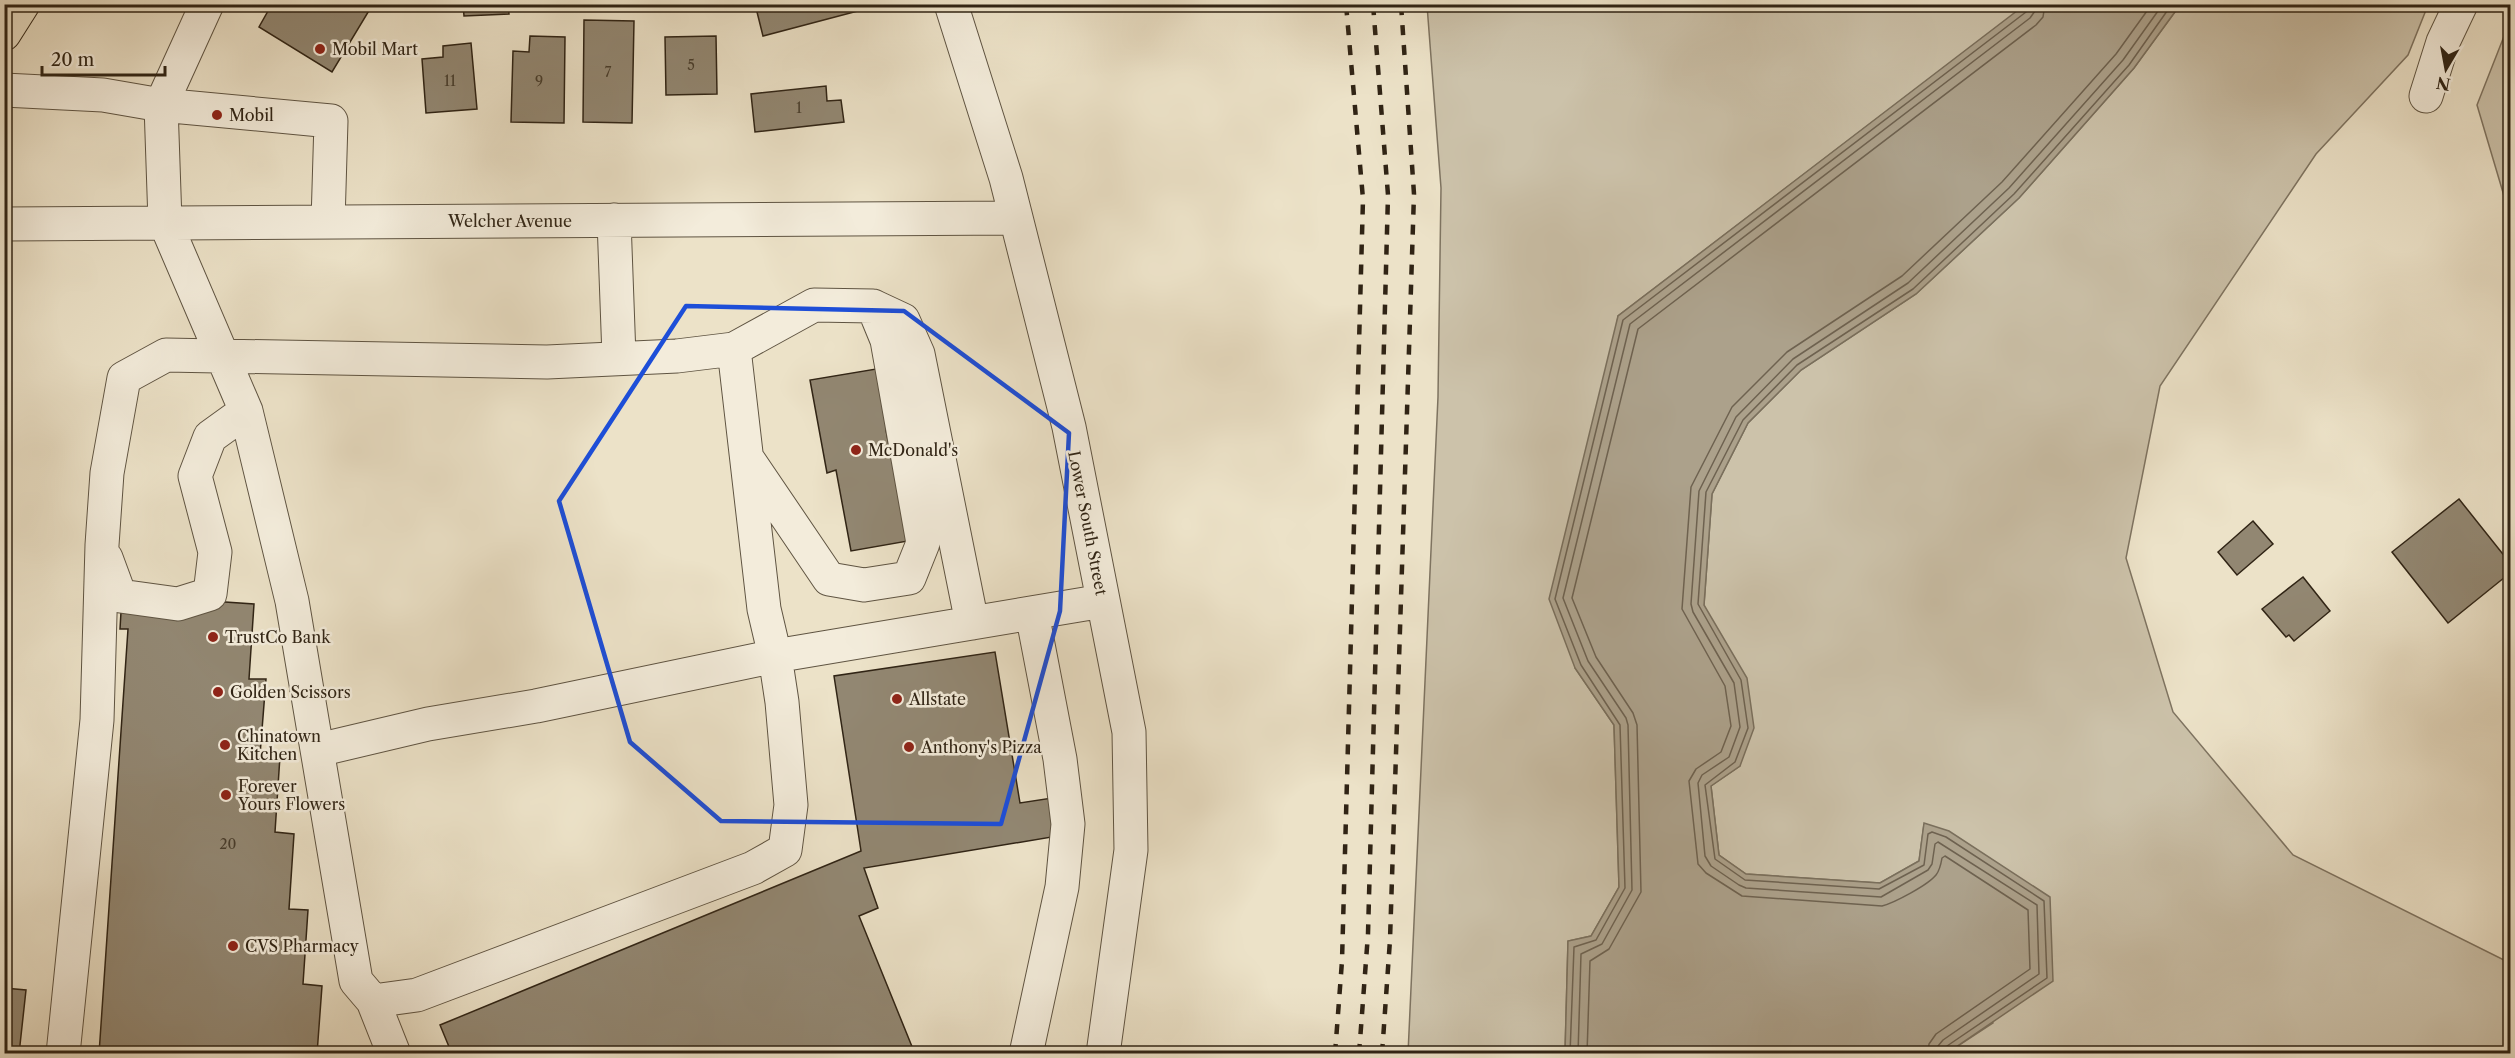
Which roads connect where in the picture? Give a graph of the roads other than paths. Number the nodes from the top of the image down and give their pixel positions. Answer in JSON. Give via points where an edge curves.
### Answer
{"nodes":[{"id":1,"x":23,"y":4,"type":"edge"},
{"id":2,"x":207,"y":4,"type":"edge"},
{"id":3,"x":951,"y":4,"type":"edge"},
{"id":4,"x":2460,"y":4,"type":"edge"},
{"id":5,"x":4,"y":34,"type":"edge"},
{"id":6,"x":4,"y":90,"type":"edge"},
{"id":7,"x":2426,"y":96,"type":"dead end"},
{"id":8,"x":161,"y":105,"type":"junction"},
{"id":9,"x":1016,"y":218,"type":"junction"},
{"id":10,"x":614,"y":220,"type":"junction"},
{"id":11,"x":165,"y":222,"type":"junction"},
{"id":12,"x":328,"y":222,"type":"junction"},
{"id":13,"x":4,"y":224,"type":"edge"},
{"id":14,"x":873,"y":306,"type":"junction"},
{"id":15,"x":734,"y":348,"type":"junction"},
{"id":16,"x":224,"y":356,"type":"junction"},
{"id":17,"x":619,"y":357,"type":"junction"},
{"id":18,"x":246,"y":411,"type":"junction"},
{"id":19,"x":747,"y":457,"type":"junction"},
{"id":20,"x":102,"y":545,"type":"junction"},
{"id":21,"x":1103,"y":601,"type":"junction"},
{"id":22,"x":1032,"y":613,"type":"junction"},
{"id":23,"x":972,"y":623,"type":"junction"},
{"id":24,"x":775,"y":656,"type":"junction"},
{"id":25,"x":318,"y":750,"type":"junction"},
{"id":26,"x":373,"y":1001,"type":"junction"},
{"id":27,"x":63,"y":1053,"type":"edge"},
{"id":28,"x":394,"y":1053,"type":"edge"},
{"id":29,"x":1026,"y":1053,"type":"edge"},
{"id":30,"x":1103,"y":1053,"type":"edge"}],
"edges":[{"from":1,"to":5,"type":"main road"},
{"from":2,"to":8,"type":"street"},
{"from":3,"to":9,"type":"street","name":"Lower South Street"},
{"from":4,"to":7,"type":"street"},
{"from":6,"to":8,"type":"street","via":[[103,95]]},
{"from":8,"to":11,"type":"street"},
{"from":8,"to":12,"type":"street","via":[[331,121]]},
{"from":9,"to":10,"type":"street","name":"Welcher Avenue"},
{"from":9,"to":21,"type":"street","name":"Lower South Street","via":[[1069,427]]},
{"from":10,"to":12,"type":"street","name":"Welcher Avenue"},
{"from":10,"to":17,"type":"street"},
{"from":11,"to":12,"type":"street","name":"Welcher Avenue"},
{"from":11,"to":13,"type":"street","name":"Welcher Avenue"},
{"from":11,"to":16,"type":"street"},
{"from":14,"to":15,"type":"street","via":[[814,305]]},
{"from":14,"to":19,"type":"street","via":[[887,340],[923,543],[909,578],[864,585],[829,579]]},
{"from":14,"to":23,"type":"street","via":[[903,320],[918,354]]},
{"from":15,"to":17,"type":"street","via":[[677,356]]},
{"from":15,"to":19,"type":"street"},
{"from":16,"to":17,"type":"street","via":[[547,362]]},
{"from":16,"to":18,"type":"street"},
{"from":16,"to":20,"type":"street","via":[[166,355],[124,378],[107,473]]},
{"from":18,"to":20,"type":"street","via":[[210,437],[195,477],[215,552],[210,594],[178,604],[120,596]]},
{"from":18,"to":25,"type":"street","via":[[292,601]]},
{"from":19,"to":24,"type":"street","via":[[764,609]]},
{"from":20,"to":27,"type":"street","via":[[97,720]]},
{"from":21,"to":22,"type":"street"},
{"from":21,"to":30,"type":"street","name":"Lower South Street","via":[[1129,732],[1131,850]]},
{"from":22,"to":23,"type":"street"},
{"from":22,"to":29,"type":"street","via":[[1060,759],[1068,824],[1062,887]]},
{"from":23,"to":24,"type":"street"},
{"from":24,"to":25,"type":"street","via":[[536,706],[428,724]]},
{"from":24,"to":26,"type":"street","via":[[791,806],[785,850],[753,868],[438,988]]},
{"from":25,"to":26,"type":"street","via":[[356,981]]},
{"from":26,"to":28,"type":"street"}]}
